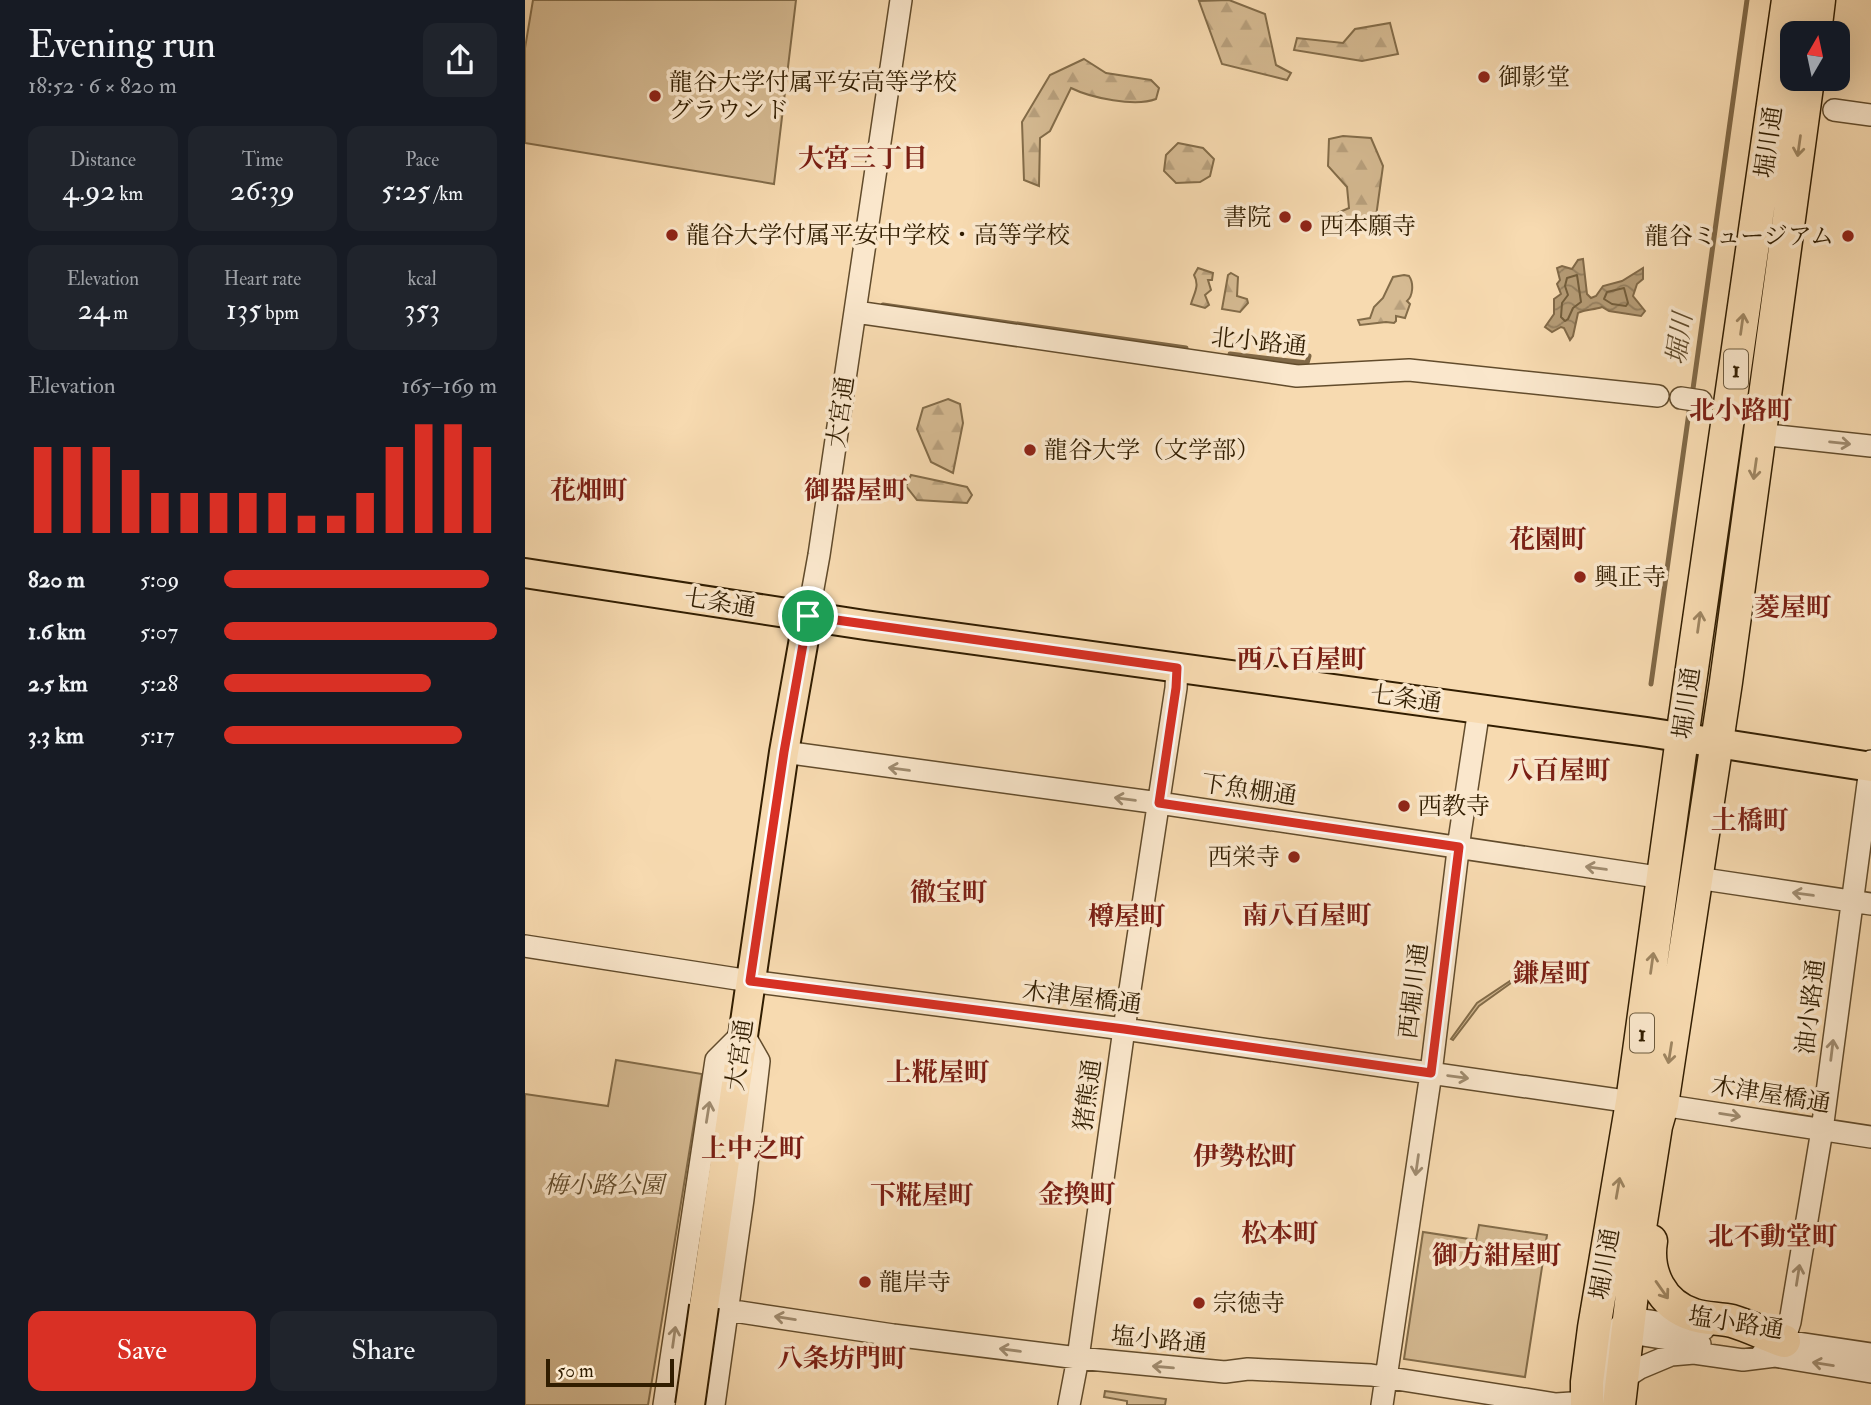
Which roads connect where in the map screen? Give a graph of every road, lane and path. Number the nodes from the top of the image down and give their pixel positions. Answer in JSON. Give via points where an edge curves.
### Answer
{"nodes":[{"id":1,"x":901,"y":0,"type":"edge"},
{"id":2,"x":1788,"y":0,"type":"edge"},
{"id":3,"x":1819,"y":0,"type":"edge"},
{"id":4,"x":1816,"y":21,"type":"edge"},
{"id":5,"x":1809,"y":101,"type":"edge"},
{"id":6,"x":1871,"y":115,"type":"edge"},
{"id":7,"x":856,"y":312,"type":"junction"},
{"id":8,"x":1658,"y":396,"type":"dead end"},
{"id":9,"x":1759,"y":434,"type":"junction"},
{"id":10,"x":1871,"y":446,"type":"edge"},
{"id":11,"x":525,"y":573,"type":"edge"},
{"id":12,"x":808,"y":616,"type":"junction"},
{"id":13,"x":1177,"y":668,"type":"junction"},
{"id":14,"x":1479,"y":709,"type":"junction"},
{"id":15,"x":1682,"y":738,"type":"junction"},
{"id":16,"x":1717,"y":743,"type":"junction"},
{"id":17,"x":784,"y":752,"type":"junction"},
{"id":18,"x":1871,"y":765,"type":"edge"},
{"id":19,"x":1159,"y":803,"type":"junction"},
{"id":20,"x":1459,"y":847,"type":"junction"},
{"id":21,"x":1664,"y":878,"type":"junction"},
{"id":22,"x":1697,"y":878,"type":"junction"},
{"id":23,"x":1861,"y":903,"type":"edge"},
{"id":24,"x":525,"y":946,"type":"edge"},
{"id":25,"x":750,"y":981,"type":"junction"},
{"id":26,"x":1124,"y":1029,"type":"junction"},
{"id":27,"x":1431,"y":1073,"type":"junction"},
{"id":28,"x":1647,"y":1103,"type":"junction"},
{"id":29,"x":1822,"y":1130,"type":"junction"},
{"id":30,"x":1871,"y":1137,"type":"edge"},
{"id":31,"x":708,"y":1311,"type":"junction"},
{"id":32,"x":1614,"y":1328,"type":"junction"},
{"id":33,"x":1780,"y":1349,"type":"junction"},
{"id":34,"x":1871,"y":1354,"type":"edge"},
{"id":35,"x":1078,"y":1358,"type":"junction"},
{"id":36,"x":1871,"y":1371,"type":"edge"},
{"id":37,"x":1385,"y":1378,"type":"junction"},
{"id":38,"x":1620,"y":1393,"type":"edge"},
{"id":39,"x":1588,"y":1404,"type":"edge"},
{"id":40,"x":664,"y":1405,"type":"edge"},
{"id":41,"x":690,"y":1405,"type":"edge"},
{"id":42,"x":713,"y":1405,"type":"edge"},
{"id":43,"x":1069,"y":1405,"type":"edge"},
{"id":44,"x":1382,"y":1405,"type":"edge"}],
"edges":[{"from":1,"to":7,"type":"street","name":"大宮通"},
{"from":2,"to":5,"type":"highway","name":"堀川通","number":"1"},
{"from":3,"to":4,"type":"highway"},
{"from":5,"to":6,"type":"street"},
{"from":5,"to":9,"type":"highway","name":"堀川通","number":"1","one_way":true},
{"from":15,"to":5,"type":"highway","name":"堀川通","number":"1","one_way":true},
{"from":7,"to":8,"type":"street","name":"北小路通","via":[[1297,376],[1409,370]]},
{"from":7,"to":12,"type":"street","name":"大宮通"},
{"from":9,"to":10,"type":"street","one_way":true},
{"from":9,"to":16,"type":"highway","name":"堀川通","number":"1","one_way":true},
{"from":11,"to":12,"type":"main road","name":"七条通"},
{"from":12,"to":13,"type":"main road","name":"七条通"},
{"from":12,"to":17,"type":"main road","name":"大宮通"},
{"from":13,"to":14,"type":"main road","name":"七条通"},
{"from":13,"to":19,"type":"street","name":"猪熊通"},
{"from":14,"to":15,"type":"main road","name":"七条通"},
{"from":14,"to":20,"type":"street","name":"西堀川通"},
{"from":15,"to":16,"type":"main road","name":"七条通"},
{"from":15,"to":21,"type":"highway","name":"堀川通","number":"1"},
{"from":16,"to":18,"type":"main road","name":"七条通"},
{"from":16,"to":22,"type":"highway","name":"堀川通","number":"1"},
{"from":19,"to":17,"type":"street","name":"下魚棚通","one_way":true},
{"from":17,"to":25,"type":"main road","name":"大宮通"},
{"from":18,"to":23,"type":"street","name":"油小路通"},
{"from":19,"to":20,"type":"street","name":"下魚棚通"},
{"from":19,"to":26,"type":"street","name":"猪熊通"},
{"from":21,"to":20,"type":"street","name":"下魚棚通","one_way":true},
{"from":20,"to":27,"type":"street","name":"西堀川通"},
{"from":28,"to":21,"type":"highway","name":"堀川通","number":"1","one_way":true},
{"from":23,"to":22,"type":"street","one_way":true},
{"from":22,"to":28,"type":"highway","name":"堀川通","number":"1","one_way":true},
{"from":29,"to":23,"type":"street","name":"油小路通","one_way":true},
{"from":24,"to":25,"type":"street","name":"木津屋橋通"},
{"from":25,"to":26,"type":"street","name":"木津屋橋通"},
{"from":25,"to":31,"type":"main road","name":"大宮通"},
{"from":26,"to":27,"type":"street","name":"木津屋橋通"},
{"from":26,"to":35,"type":"street","name":"猪熊通"},
{"from":27,"to":28,"type":"street","name":"木津屋橋通","one_way":true},
{"from":27,"to":37,"type":"street","name":"西堀川通","one_way":true},
{"from":28,"to":29,"type":"street","name":"木津屋橋通","one_way":true},
{"from":32,"to":28,"type":"highway","name":"堀川通","number":"1","one_way":true},
{"from":28,"to":32,"type":"highway","name":"堀川通","number":"1","via":[[1656,1126],[1639,1234]]},
{"from":28,"to":33,"type":"highway","number":"1","one_way":true,"via":[[1668,1128],[1650,1249],[1656,1282],[1667,1299],[1689,1314],[1732,1321]]},
{"from":29,"to":30,"type":"street","name":"木津屋橋通"},
{"from":33,"to":29,"type":"street","name":"油小路通","one_way":true,"via":[[1790,1322]]},
{"from":35,"to":31,"type":"street","name":"塩小路通","one_way":true},
{"from":40,"to":31,"type":"street","one_way":true},
{"from":31,"to":41,"type":"main road","name":"大宮通","bridge":true},
{"from":31,"to":42,"type":"street"},
{"from":32,"to":33,"type":"street","name":"塩小路通"},
{"from":32,"to":38,"type":"highway","name":"堀川通","number":"1"},
{"from":32,"to":39,"type":"highway","name":"堀川通","number":"1"},
{"from":33,"to":34,"type":"street","name":"塩小路通"},
{"from":36,"to":33,"type":"street","name":"塩小路通","one_way":true},
{"from":33,"to":38,"type":"street","via":[[1743,1360],[1682,1353],[1655,1360]]},
{"from":37,"to":35,"type":"street","name":"塩小路通","one_way":true},
{"from":35,"to":43,"type":"street","name":"猪熊通"},
{"from":37,"to":39,"type":"street","name":"塩小路通","via":[[1556,1405]]},
{"from":37,"to":44,"type":"street","name":"西堀川通"},
{"from":38,"to":39,"type":"street"}]}
